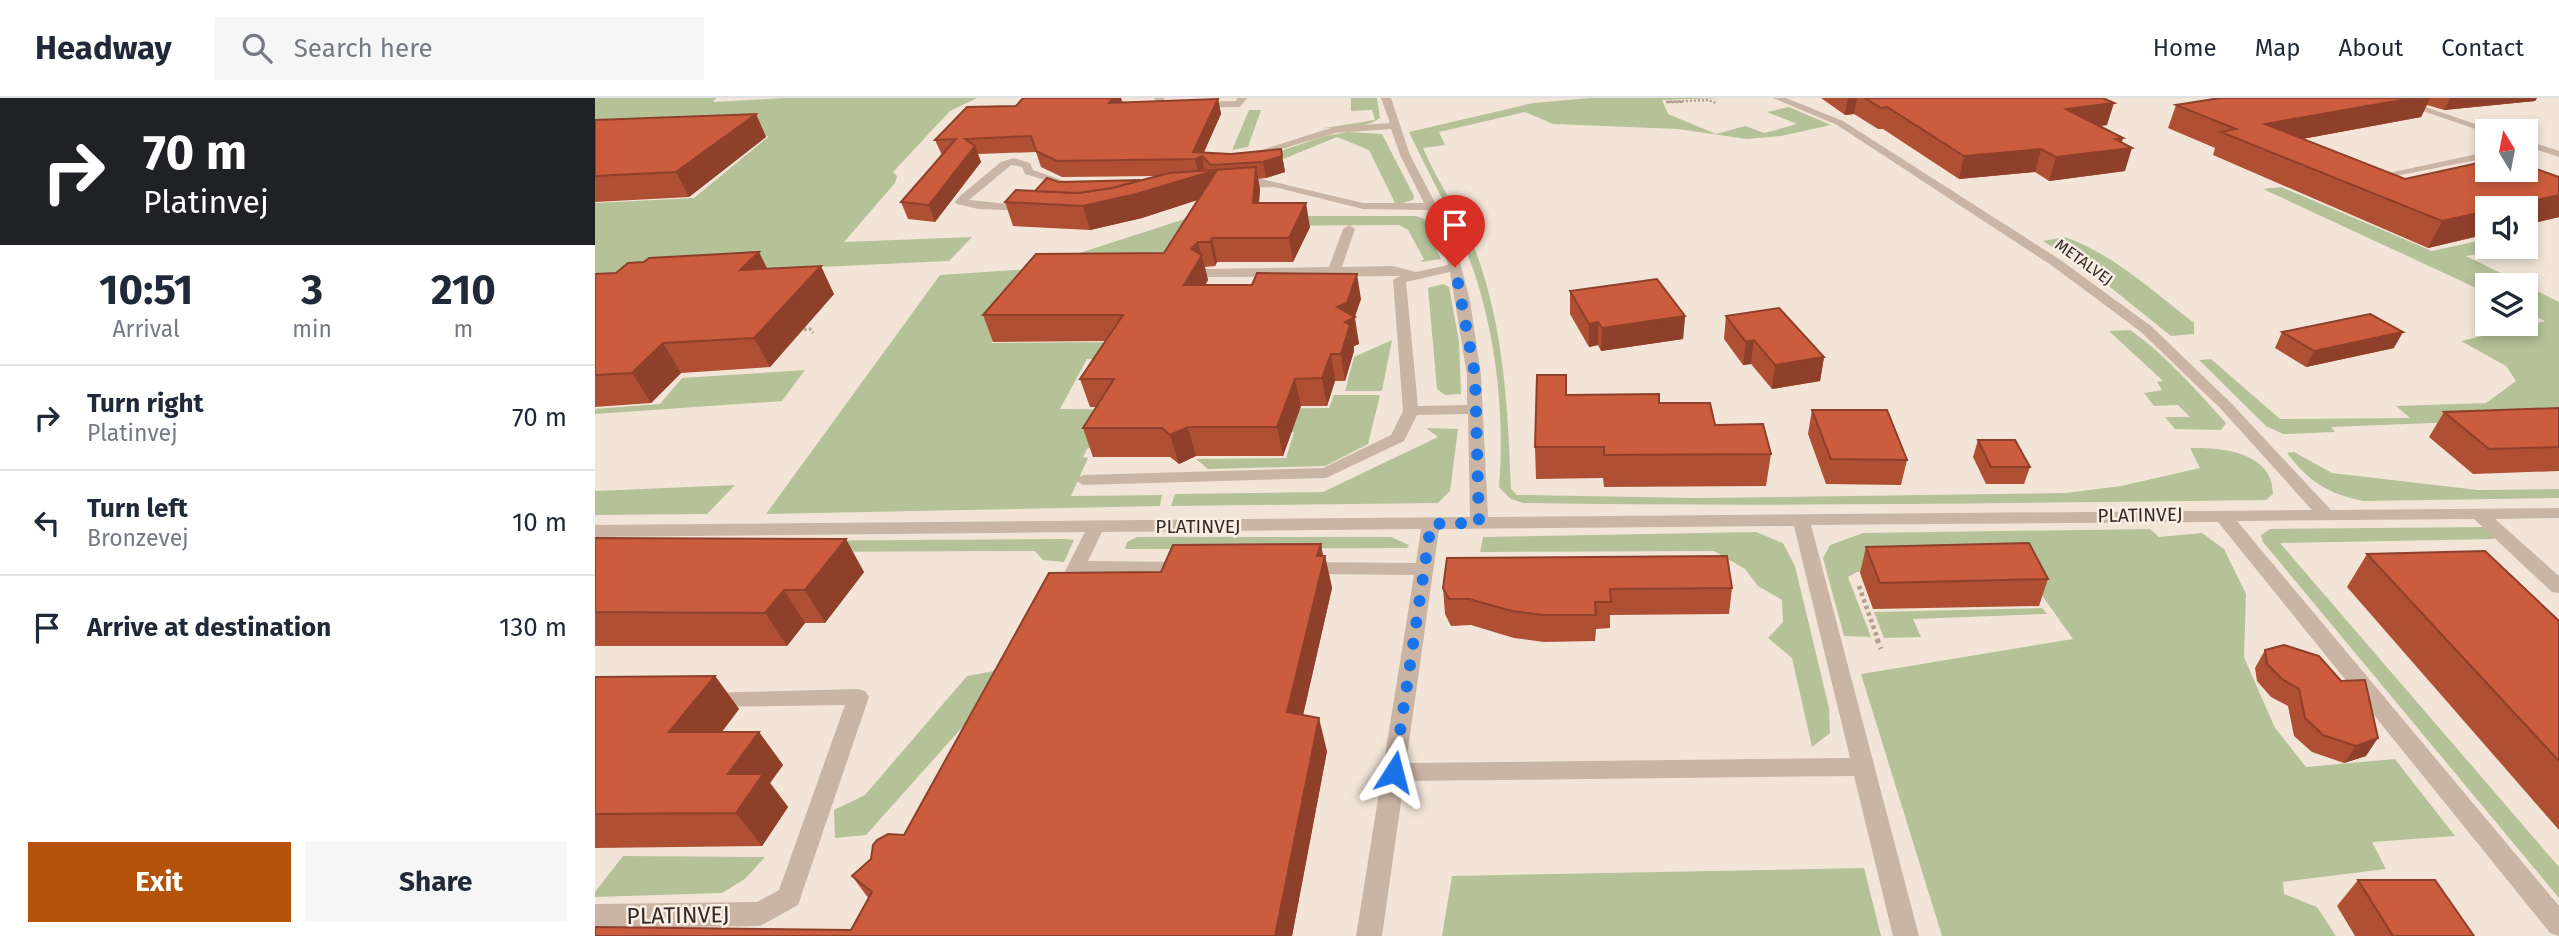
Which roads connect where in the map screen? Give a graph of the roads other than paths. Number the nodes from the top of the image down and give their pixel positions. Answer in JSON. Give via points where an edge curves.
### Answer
{"nodes":[{"id":1,"x":1160,"y":98,"type":"edge"},
{"id":2,"x":1242,"y":98,"type":"edge"},
{"id":3,"x":1386,"y":98,"type":"edge"},
{"id":4,"x":1778,"y":98,"type":"edge"},
{"id":5,"x":2390,"y":98,"type":"edge"},
{"id":6,"x":2475,"y":126,"type":"edge"},
{"id":7,"x":1394,"y":127,"type":"junction"},
{"id":8,"x":2538,"y":148,"type":"edge"},
{"id":9,"x":2559,"y":154,"type":"edge"},
{"id":10,"x":2475,"y":157,"type":"edge"},
{"id":11,"x":1231,"y":165,"type":"edge"},
{"id":12,"x":2370,"y":178,"type":"edge"},
{"id":13,"x":1080,"y":185,"type":"edge"},
{"id":14,"x":1220,"y":188,"type":"edge"},
{"id":15,"x":1431,"y":206,"type":"junction"},
{"id":16,"x":1045,"y":209,"type":"edge"},
{"id":17,"x":1349,"y":229,"type":"dead end"},
{"id":18,"x":1455,"y":267,"type":"junction"},
{"id":19,"x":1334,"y":272,"type":"junction"},
{"id":20,"x":1205,"y":273,"type":"dead end"},
{"id":21,"x":1416,"y":276,"type":"junction"},
{"id":22,"x":1476,"y":409,"type":"junction"},
{"id":23,"x":1411,"y":411,"type":"junction"},
{"id":24,"x":1083,"y":480,"type":"dead end"},
{"id":25,"x":2325,"y":513,"type":"junction"},
{"id":26,"x":2479,"y":513,"type":"junction"},
{"id":27,"x":2559,"y":513,"type":"edge"},
{"id":28,"x":2221,"y":514,"type":"junction"},
{"id":29,"x":1801,"y":519,"type":"junction"},
{"id":30,"x":1479,"y":523,"type":"junction"},
{"id":31,"x":1431,"y":524,"type":"junction"},
{"id":32,"x":1096,"y":527,"type":"junction"},
{"id":33,"x":595,"y":531,"type":"edge"},
{"id":34,"x":1076,"y":567,"type":"junction"},
{"id":35,"x":1202,"y":568,"type":"edge"},
{"id":36,"x":1285,"y":568,"type":"edge"},
{"id":37,"x":1425,"y":569,"type":"junction"},
{"id":38,"x":2559,"y":587,"type":"edge"},
{"id":39,"x":1065,"y":591,"type":"edge"},
{"id":40,"x":692,"y":699,"type":"edge"},
{"id":41,"x":1864,"y":767,"type":"junction"},
{"id":42,"x":1394,"y":772,"type":"junction"},
{"id":43,"x":595,"y":916,"type":"edge"},
{"id":44,"x":2559,"y":925,"type":"edge"},
{"id":45,"x":1369,"y":936,"type":"edge"},
{"id":46,"x":1906,"y":936,"type":"edge"}],
"edges":[{"from":1,"to":2,"type":"street","via":[[1154,106],[1240,104]]},
{"from":3,"to":7,"type":"street"},
{"from":4,"to":25,"type":"street","name":"METALVEJ","via":[[1867,139],[2055,262],[2146,329],[2226,406]]},
{"from":5,"to":6,"type":"street"},
{"from":7,"to":11,"type":"street","via":[[1309,135],[1247,155]]},
{"from":7,"to":15,"type":"street"},
{"from":8,"to":9,"type":"street"},
{"from":10,"to":12,"type":"street"},
{"from":13,"to":16,"type":"street","via":[[1042,178],[1013,161],[1000,165],[961,202]]},
{"from":14,"to":15,"type":"street","via":[[1246,178],[1342,203],[1398,209]]},
{"from":15,"to":18,"type":"street","via":[[1448,239]]},
{"from":17,"to":19,"type":"street"},
{"from":18,"to":21,"type":"street"},
{"from":18,"to":22,"type":"street","via":[[1475,375]]},
{"from":19,"to":20,"type":"street"},
{"from":19,"to":21,"type":"street","via":[[1393,270]]},
{"from":21,"to":23,"type":"street","via":[[1399,280]]},
{"from":22,"to":23,"type":"street"},
{"from":22,"to":30,"type":"street"},
{"from":23,"to":24,"type":"street","via":[[1398,438],[1326,473]]},
{"from":25,"to":26,"type":"street","name":"PLATINVEJ"},
{"from":25,"to":28,"type":"street","name":"PLATINVEJ"},
{"from":26,"to":27,"type":"street","name":"PLATINVEJ"},
{"from":26,"to":38,"type":"street"},
{"from":28,"to":29,"type":"street","name":"PLATINVEJ"},
{"from":28,"to":44,"type":"street"},
{"from":29,"to":30,"type":"street","name":"PLATINVEJ"},
{"from":29,"to":41,"type":"street"},
{"from":30,"to":31,"type":"street","name":"PLATINVEJ"},
{"from":31,"to":32,"type":"street","name":"PLATINVEJ"},
{"from":31,"to":37,"type":"street"},
{"from":32,"to":33,"type":"street","name":"PLATINVEJ"},
{"from":32,"to":34,"type":"street"},
{"from":34,"to":35,"type":"street"},
{"from":34,"to":39,"type":"street"},
{"from":36,"to":37,"type":"street"},
{"from":37,"to":42,"type":"street"},
{"from":40,"to":43,"type":"street","name":"PLATINVEJ","via":[[858,697],[789,897],[760,914]]},
{"from":41,"to":42,"type":"street"},
{"from":41,"to":46,"type":"street"},
{"from":42,"to":45,"type":"street"}]}
